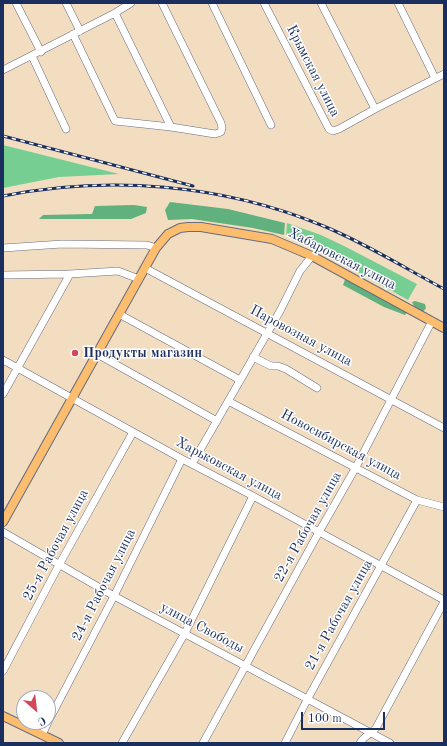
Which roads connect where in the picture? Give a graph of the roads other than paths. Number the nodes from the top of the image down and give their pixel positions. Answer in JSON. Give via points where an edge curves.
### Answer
{"nodes":[{"id":1,"x":16,"y":3,"type":"edge"},
{"id":2,"x":66,"y":3,"type":"edge"},
{"id":3,"x":131,"y":3,"type":"edge"},
{"id":4,"x":162,"y":3,"type":"edge"},
{"id":5,"x":212,"y":3,"type":"edge"},
{"id":6,"x":264,"y":3,"type":"edge"},
{"id":7,"x":321,"y":3,"type":"edge"},
{"id":8,"x":398,"y":3,"type":"edge"},
{"id":9,"x":121,"y":6,"type":"edge"},
{"id":10,"x":115,"y":13,"type":"junction"},
{"id":11,"x":76,"y":32,"type":"junction"},
{"id":12,"x":41,"y":52,"type":"junction"},
{"id":13,"x":32,"y":56,"type":"junction"},
{"id":14,"x":3,"y":70,"type":"edge"},
{"id":15,"x":444,"y":74,"type":"edge"},
{"id":16,"x":435,"y":78,"type":"junction"},
{"id":17,"x":375,"y":109,"type":"junction"},
{"id":18,"x":271,"y":125,"type":"dead end"},
{"id":19,"x":171,"y":127,"type":"junction"},
{"id":20,"x":66,"y":129,"type":"dead end"},
{"id":21,"x":3,"y":248,"type":"edge"},
{"id":22,"x":156,"y":248,"type":"junction"},
{"id":23,"x":312,"y":256,"type":"junction"},
{"id":24,"x":145,"y":268,"type":"junction"},
{"id":25,"x":70,"y":274,"type":"junction"},
{"id":26,"x":3,"y":275,"type":"edge"},
{"id":27,"x":138,"y":279,"type":"junction"},
{"id":28,"x":119,"y":314,"type":"junction"},
{"id":29,"x":432,"y":321,"type":"junction"},
{"id":30,"x":444,"y":328,"type":"edge"},
{"id":31,"x":267,"y":332,"type":"junction"},
{"id":32,"x":97,"y":354,"type":"junction"},
{"id":33,"x":253,"y":357,"type":"junction"},
{"id":34,"x":3,"y":360,"type":"edge"},
{"id":35,"x":18,"y":368,"type":"junction"},
{"id":36,"x":240,"y":380,"type":"junction"},
{"id":37,"x":317,"y":388,"type":"dead end"},
{"id":38,"x":3,"y":394,"type":"edge"},
{"id":39,"x":72,"y":398,"type":"junction"},
{"id":40,"x":391,"y":399,"type":"junction"},
{"id":41,"x":228,"y":401,"type":"junction"},
{"id":42,"x":217,"y":421,"type":"junction"},
{"id":43,"x":444,"y":428,"type":"edge"},
{"id":44,"x":132,"y":432,"type":"junction"},
{"id":45,"x":182,"y":459,"type":"junction"},
{"id":46,"x":192,"y":464,"type":"junction"},
{"id":47,"x":356,"y":467,"type":"junction"},
{"id":48,"x":254,"y":496,"type":"junction"},
{"id":49,"x":417,"y":500,"type":"junction"},
{"id":50,"x":444,"y":507,"type":"edge"},
{"id":51,"x":3,"y":522,"type":"edge"},
{"id":52,"x":3,"y":532,"type":"edge"},
{"id":53,"x":319,"y":532,"type":"junction"},
{"id":54,"x":59,"y":565,"type":"junction"},
{"id":55,"x":382,"y":566,"type":"junction"},
{"id":56,"x":114,"y":596,"type":"junction"},
{"id":57,"x":444,"y":601,"type":"edge"},
{"id":58,"x":185,"y":633,"type":"junction"},
{"id":59,"x":245,"y":666,"type":"junction"},
{"id":60,"x":3,"y":671,"type":"edge"},
{"id":61,"x":308,"y":698,"type":"junction"},
{"id":62,"x":56,"y":707,"type":"edge"},
{"id":63,"x":3,"y":716,"type":"edge"},
{"id":64,"x":44,"y":730,"type":"edge"},
{"id":65,"x":372,"y":733,"type":"junction"},
{"id":66,"x":42,"y":735,"type":"junction"},
{"id":67,"x":59,"y":743,"type":"edge"},
{"id":68,"x":122,"y":743,"type":"edge"},
{"id":69,"x":203,"y":743,"type":"edge"},
{"id":70,"x":285,"y":743,"type":"edge"},
{"id":71,"x":360,"y":743,"type":"edge"},
{"id":72,"x":390,"y":743,"type":"edge"}],
"edges":[{"from":1,"to":12,"type":"street"},
{"from":2,"to":11,"type":"street"},
{"from":3,"to":9,"type":"street"},
{"from":4,"to":19,"type":"street","via":[[222,128],[221,132],[215,134]]},
{"from":5,"to":18,"type":"street"},
{"from":6,"to":17,"type":"street","name":"Крымская улица","via":[[329,129],[338,130]]},
{"from":7,"to":17,"type":"street"},
{"from":8,"to":16,"type":"street"},
{"from":9,"to":10,"type":"street"},
{"from":10,"to":11,"type":"street"},
{"from":10,"to":19,"type":"street"},
{"from":11,"to":12,"type":"street"},
{"from":11,"to":19,"type":"street","via":[[115,121]]},
{"from":12,"to":13,"type":"street"},
{"from":13,"to":14,"type":"street"},
{"from":13,"to":20,"type":"street"},
{"from":15,"to":16,"type":"street"},
{"from":16,"to":17,"type":"street"},
{"from":21,"to":22,"type":"street","via":[[62,244],[147,245]]},
{"from":22,"to":23,"type":"main road","name":"Хабаровская улица","via":[[163,238],[174,230],[188,227],[272,238]]},
{"from":22,"to":24,"type":"main road"},
{"from":23,"to":29,"type":"main road","name":"Хабаровская улица"},
{"from":23,"to":31,"type":"street","via":[[300,271]]},
{"from":24,"to":27,"type":"main road"},
{"from":24,"to":31,"type":"street","name":"Паровозная улица"},
{"from":25,"to":26,"type":"street"},
{"from":25,"to":27,"type":"street","via":[[118,271]]},
{"from":25,"to":35,"type":"street"},
{"from":27,"to":28,"type":"main road"},
{"from":28,"to":32,"type":"main road"},
{"from":28,"to":36,"type":"street"},
{"from":29,"to":30,"type":"main road","name":"Хабаровская улица"},
{"from":29,"to":40,"type":"street","name":"22-я Рабочая улица"},
{"from":31,"to":33,"type":"street"},
{"from":31,"to":40,"type":"street","name":"Паровозная улица"},
{"from":32,"to":39,"type":"main road"},
{"from":32,"to":42,"type":"street"},
{"from":33,"to":36,"type":"street"},
{"from":33,"to":37,"type":"street","via":[[271,366],[286,369]]},
{"from":34,"to":35,"type":"street","name":"Харьковская улица"},
{"from":35,"to":38,"type":"street"},
{"from":35,"to":39,"type":"street","name":"Харьковская улица"},
{"from":36,"to":41,"type":"street"},
{"from":39,"to":44,"type":"street","name":"Харьковская улица"},
{"from":39,"to":51,"type":"main road"},
{"from":40,"to":43,"type":"street","name":"Паровозная улица"},
{"from":40,"to":47,"type":"street","name":"22-я Рабочая улица"},
{"from":41,"to":42,"type":"street"},
{"from":41,"to":47,"type":"street","name":"Новосибирская улица"},
{"from":42,"to":46,"type":"street"},
{"from":44,"to":45,"type":"street","name":"Харьковская улица"},
{"from":44,"to":54,"type":"street","name":"25-я Рабочая улица"},
{"from":45,"to":46,"type":"street","name":"Харьковская улица"},
{"from":45,"to":56,"type":"street","name":"24-я Рабочая улица"},
{"from":46,"to":48,"type":"street","name":"Харьковская улица"},
{"from":47,"to":49,"type":"street","name":"Новосибирская улица"},
{"from":47,"to":53,"type":"street","name":"22-я Рабочая улица"},
{"from":48,"to":53,"type":"street","name":"Харьковская улица"},
{"from":48,"to":58,"type":"street"},
{"from":49,"to":50,"type":"street","name":"Новосибирская улица"},
{"from":49,"to":55,"type":"street","name":"21-я Рабочая улица"},
{"from":52,"to":54,"type":"street","name":"улица Свободы"},
{"from":53,"to":55,"type":"street","name":"Харьковская улица"},
{"from":53,"to":59,"type":"street","name":"22-я Рабочая улица"},
{"from":54,"to":56,"type":"street","name":"улица Свободы"},
{"from":54,"to":60,"type":"street","name":"25-я Рабочая улица"},
{"from":55,"to":57,"type":"street","name":"Харьковская улица"},
{"from":55,"to":61,"type":"street","name":"21-я Рабочая улица"},
{"from":56,"to":58,"type":"street","name":"улица Свободы"},
{"from":56,"to":62,"type":"street","name":"24-я Рабочая улица"},
{"from":57,"to":65,"type":"street"},
{"from":58,"to":59,"type":"street","name":"улица Свободы"},
{"from":58,"to":68,"type":"street"},
{"from":59,"to":61,"type":"street","name":"улица Свободы"},
{"from":59,"to":69,"type":"street","name":"22-я Рабочая улица"},
{"from":61,"to":65,"type":"street","name":"улица Свободы"},
{"from":61,"to":70,"type":"street","name":"21-я Рабочая улица"},
{"from":63,"to":66,"type":"main road"},
{"from":64,"to":66,"type":"street","name":"24-я Рабочая улица"},
{"from":65,"to":71,"type":"street"},
{"from":65,"to":72,"type":"street","name":"улица Свободы"},
{"from":66,"to":67,"type":"main road"}]}
